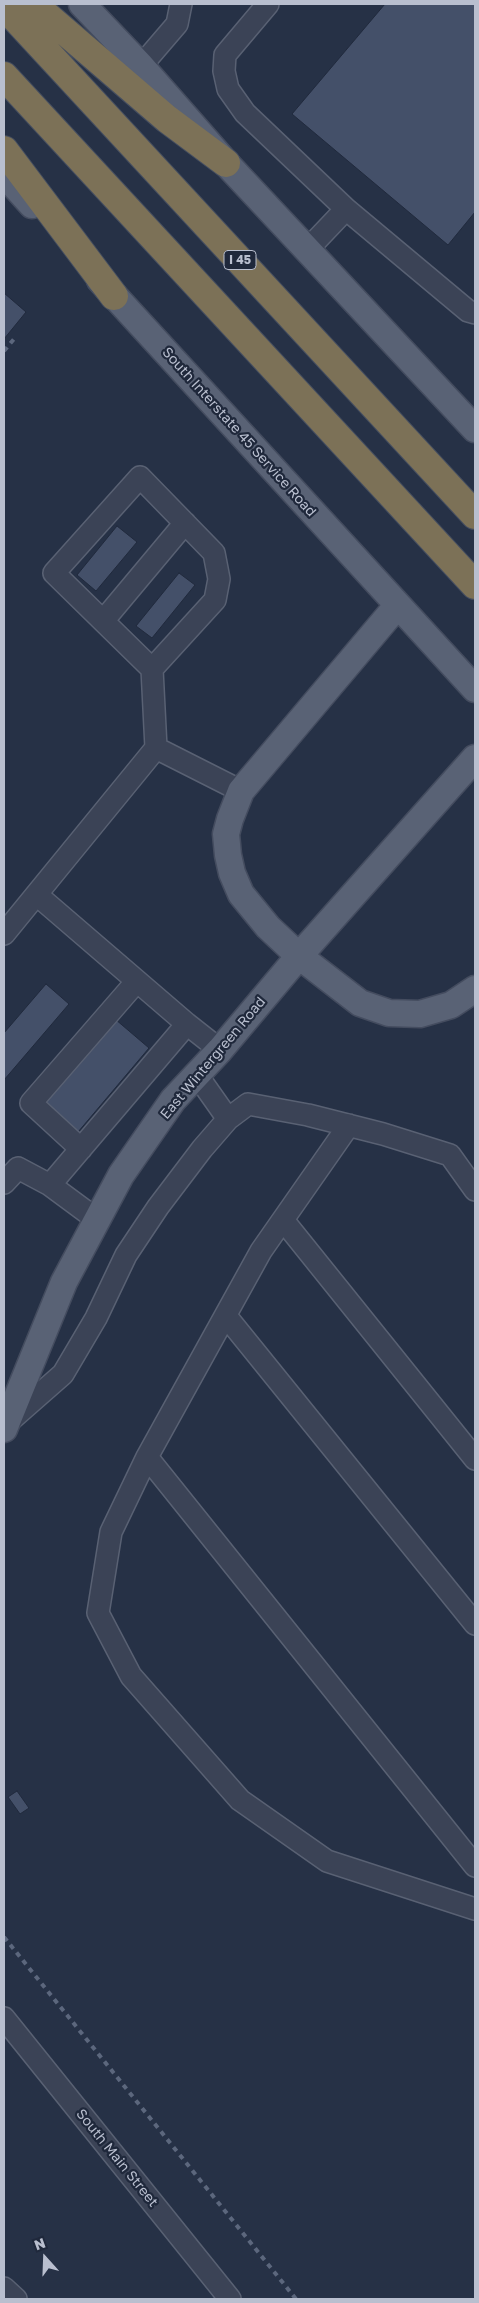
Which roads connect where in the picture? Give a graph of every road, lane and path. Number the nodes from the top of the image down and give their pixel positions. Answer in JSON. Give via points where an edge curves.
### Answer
{"nodes":[{"id":1,"x":33,"y":4,"type":"edge"},
{"id":2,"x":82,"y":4,"type":"edge"},
{"id":3,"x":180,"y":4,"type":"edge"},
{"id":4,"x":268,"y":4,"type":"edge"},
{"id":5,"x":4,"y":6,"type":"edge"},
{"id":6,"x":141,"y":66,"type":"junction"},
{"id":7,"x":4,"y":76,"type":"edge"},
{"id":8,"x":4,"y":150,"type":"edge"},
{"id":9,"x":226,"y":163,"type":"junction"},
{"id":10,"x":4,"y":174,"type":"edge"},
{"id":11,"x":346,"y":209,"type":"junction"},
{"id":12,"x":307,"y":250,"type":"junction"},
{"id":13,"x":114,"y":296,"type":"junction"},
{"id":14,"x":475,"y":313,"type":"edge"},
{"id":15,"x":475,"y":429,"type":"edge"},
{"id":16,"x":475,"y":515,"type":"edge"},
{"id":17,"x":184,"y":523,"type":"junction"},
{"id":18,"x":475,"y":585,"type":"edge"},
{"id":19,"x":397,"y":606,"type":"junction"},
{"id":20,"x":103,"y":621,"type":"junction"},
{"id":21,"x":152,"y":669,"type":"junction"},
{"id":22,"x":475,"y":689,"type":"edge"},
{"id":23,"x":156,"y":748,"type":"junction"},
{"id":24,"x":475,"y":758,"type":"edge"},
{"id":25,"x":241,"y":791,"type":"junction"},
{"id":26,"x":37,"y":895,"type":"junction"},
{"id":27,"x":4,"y":934,"type":"edge"},
{"id":28,"x":299,"y":956,"type":"junction"},
{"id":29,"x":136,"y":981,"type":"junction"},
{"id":30,"x":475,"y":989,"type":"edge"},
{"id":31,"x":187,"y":1024,"type":"junction"},
{"id":32,"x":220,"y":1050,"type":"junction"},
{"id":33,"x":197,"y":1075,"type":"junction"},
{"id":34,"x":228,"y":1119,"type":"junction"},
{"id":35,"x":349,"y":1125,"type":"junction"},
{"id":36,"x":81,"y":1149,"type":"junction"},
{"id":37,"x":8,"y":1170,"type":"edge"},
{"id":38,"x":50,"y":1186,"type":"junction"},
{"id":39,"x":475,"y":1190,"type":"edge"},
{"id":40,"x":96,"y":1219,"type":"junction"},
{"id":41,"x":283,"y":1220,"type":"junction"},
{"id":42,"x":226,"y":1316,"type":"junction"},
{"id":43,"x":5,"y":1427,"type":"edge"},
{"id":44,"x":147,"y":1457,"type":"junction"},
{"id":45,"x":475,"y":1459,"type":"edge"},
{"id":46,"x":475,"y":1624,"type":"edge"},
{"id":47,"x":475,"y":1866,"type":"edge"},
{"id":48,"x":475,"y":1909,"type":"edge"},
{"id":49,"x":4,"y":2018,"type":"edge"},
{"id":50,"x":4,"y":2288,"type":"edge"},
{"id":51,"x":16,"y":2299,"type":"edge"},
{"id":52,"x":230,"y":2299,"type":"edge"}],
"edges":[{"from":1,"to":9,"type":"highway","via":[[167,119]]},
{"from":2,"to":6,"type":"main road"},
{"from":3,"to":6,"type":"street","via":[[176,24]]},
{"from":4,"to":11,"type":"street","via":[[225,55],[228,89],[245,113]]},
{"from":5,"to":16,"type":"highway","number":"I 45"},
{"from":6,"to":9,"type":"main road"},
{"from":7,"to":18,"type":"highway"},
{"from":8,"to":13,"type":"highway"},
{"from":9,"to":12,"type":"main road"},
{"from":10,"to":13,"type":"main road","name":"South Interstate 45 Service Road"},
{"from":11,"to":12,"type":"street"},
{"from":11,"to":14,"type":"street","via":[[468,311]]},
{"from":12,"to":15,"type":"main road"},
{"from":13,"to":19,"type":"main road","name":"South Interstate 45 Service Road"},
{"from":17,"to":20,"type":"street"},
{"from":17,"to":20,"type":"street","via":[[140,477],[54,573]]},
{"from":17,"to":21,"type":"street","via":[[214,553],[218,578],[215,600]]},
{"from":19,"to":22,"type":"main road","name":"South Interstate 45 Service Road"},
{"from":19,"to":25,"type":"main road"},
{"from":20,"to":21,"type":"street"},
{"from":21,"to":23,"type":"street"},
{"from":23,"to":25,"type":"street"},
{"from":23,"to":26,"type":"street"},
{"from":24,"to":28,"type":"main road","name":"East Wintergreen Road"},
{"from":25,"to":28,"type":"main road","via":[[226,834],[232,873],[241,894]]},
{"from":26,"to":27,"type":"street"},
{"from":26,"to":29,"type":"street"},
{"from":28,"to":30,"type":"main road","via":[[353,999],[390,1013],[436,1010],[458,1001]]},
{"from":28,"to":32,"type":"main road","name":"East Wintergreen Road"},
{"from":29,"to":31,"type":"street"},
{"from":29,"to":36,"type":"street","via":[[31,1103]]},
{"from":31,"to":32,"type":"street"},
{"from":31,"to":36,"type":"street"},
{"from":32,"to":33,"type":"main road","name":"East Wintergreen Road"},
{"from":33,"to":34,"type":"street"},
{"from":33,"to":40,"type":"main road","name":"East Wintergreen Road","via":[[168,1108],[121,1175]]},
{"from":34,"to":35,"type":"street","via":[[248,1104]]},
{"from":34,"to":43,"type":"street","via":[[169,1193],[126,1255],[96,1318],[63,1374]]},
{"from":35,"to":39,"type":"street","via":[[450,1155]]},
{"from":35,"to":41,"type":"street"},
{"from":36,"to":38,"type":"street"},
{"from":37,"to":38,"type":"street"},
{"from":38,"to":40,"type":"street"},
{"from":40,"to":43,"type":"main road","name":"East Wintergreen Road","via":[[64,1282]]},
{"from":41,"to":42,"type":"street","via":[[261,1251]]},
{"from":41,"to":45,"type":"street"},
{"from":42,"to":44,"type":"street"},
{"from":42,"to":46,"type":"street"},
{"from":44,"to":47,"type":"street"},
{"from":44,"to":48,"type":"street","via":[[112,1532],[98,1613],[131,1676],[240,1800],[327,1861]]},
{"from":49,"to":52,"type":"street","name":"South Main Street"},
{"from":50,"to":51,"type":"street"}]}
